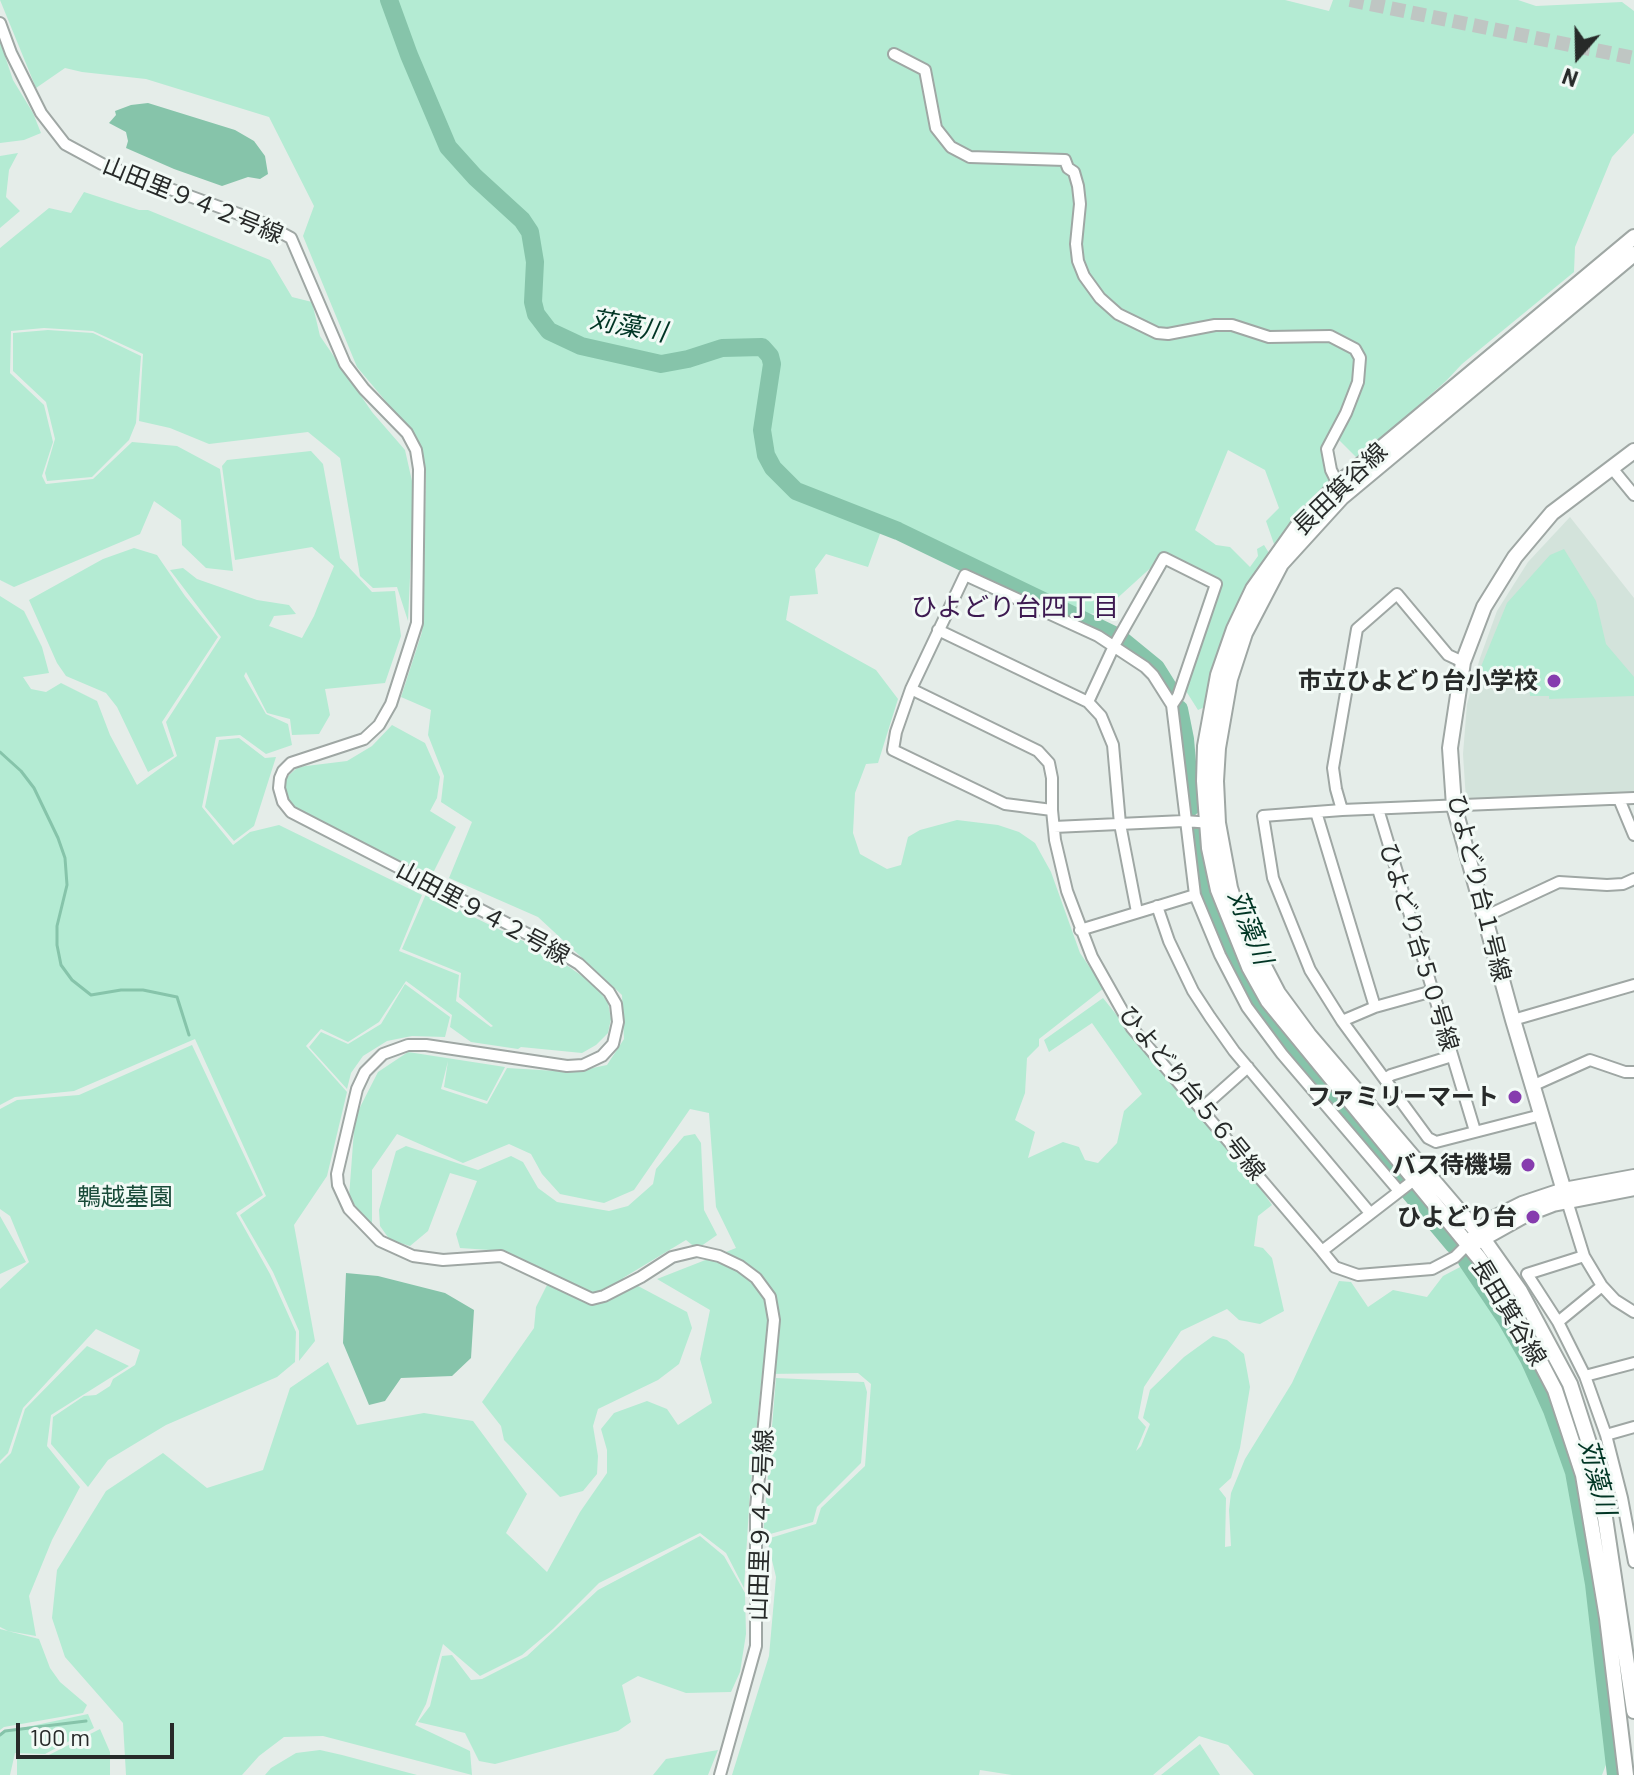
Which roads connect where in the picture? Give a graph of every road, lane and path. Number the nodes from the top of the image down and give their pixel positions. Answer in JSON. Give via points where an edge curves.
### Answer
{"nodes":[{"id":1,"x":0,"y":23,"type":"edge"},
{"id":2,"x":894,"y":54,"type":"dead end"},
{"id":3,"x":1634,"y":237,"type":"edge"},
{"id":4,"x":1634,"y":254,"type":"edge"},
{"id":5,"x":1634,"y":451,"type":"edge"},
{"id":6,"x":1611,"y":467,"type":"junction"},
{"id":7,"x":1338,"y":484,"type":"junction"},
{"id":8,"x":1634,"y":495,"type":"edge"},
{"id":9,"x":938,"y":630,"type":"junction"},
{"id":10,"x":1114,"y":646,"type":"junction"},
{"id":11,"x":1463,"y":662,"type":"junction"},
{"id":12,"x":911,"y":689,"type":"junction"},
{"id":13,"x":1088,"y":702,"type":"junction"},
{"id":14,"x":1172,"y":705,"type":"junction"},
{"id":15,"x":1634,"y":798,"type":"edge"},
{"id":16,"x":1619,"y":799,"type":"junction"},
{"id":17,"x":1454,"y":806,"type":"junction"},
{"id":18,"x":1378,"y":809,"type":"junction"},
{"id":19,"x":1052,"y":810,"type":"junction"},
{"id":20,"x":1342,"y":810,"type":"junction"},
{"id":21,"x":1316,"y":812,"type":"junction"},
{"id":22,"x":1184,"y":821,"type":"junction"},
{"id":23,"x":1212,"y":823,"type":"junction"},
{"id":24,"x":1120,"y":824,"type":"junction"},
{"id":25,"x":1054,"y":827,"type":"junction"},
{"id":26,"x":1634,"y":835,"type":"edge"},
{"id":27,"x":1634,"y":879,"type":"edge"},
{"id":28,"x":1195,"y":895,"type":"junction"},
{"id":29,"x":1157,"y":906,"type":"junction"},
{"id":30,"x":1137,"y":912,"type":"junction"},
{"id":31,"x":1484,"y":917,"type":"junction"},
{"id":32,"x":1080,"y":930,"type":"junction"},
{"id":33,"x":1634,"y":985,"type":"edge"},
{"id":34,"x":1433,"y":991,"type":"junction"},
{"id":35,"x":1375,"y":1007,"type":"junction"},
{"id":36,"x":1513,"y":1020,"type":"junction"},
{"id":37,"x":1342,"y":1021,"type":"junction"},
{"id":38,"x":1452,"y":1056,"type":"junction"},
{"id":39,"x":1248,"y":1067,"type":"junction"},
{"id":40,"x":1634,"y":1072,"type":"edge"},
{"id":41,"x":1385,"y":1079,"type":"junction"},
{"id":42,"x":1532,"y":1086,"type":"junction"},
{"id":43,"x":1202,"y":1108,"type":"junction"},
{"id":44,"x":1541,"y":1115,"type":"junction"},
{"id":45,"x":1475,"y":1131,"type":"junction"},
{"id":46,"x":1634,"y":1177,"type":"edge"},
{"id":47,"x":1414,"y":1180,"type":"junction"},
{"id":48,"x":1634,"y":1188,"type":"edge"},
{"id":49,"x":1399,"y":1191,"type":"junction"},
{"id":50,"x":1566,"y":1196,"type":"junction"},
{"id":51,"x":1370,"y":1213,"type":"junction"},
{"id":52,"x":1476,"y":1239,"type":"junction"},
{"id":53,"x":1322,"y":1251,"type":"junction"},
{"id":54,"x":1584,"y":1256,"type":"junction"},
{"id":55,"x":1602,"y":1286,"type":"junction"},
{"id":56,"x":1634,"y":1312,"type":"edge"},
{"id":57,"x":1558,"y":1322,"type":"junction"},
{"id":58,"x":1634,"y":1363,"type":"edge"},
{"id":59,"x":1585,"y":1376,"type":"junction"},
{"id":60,"x":1634,"y":1427,"type":"edge"},
{"id":61,"x":1606,"y":1435,"type":"junction"},
{"id":62,"x":1628,"y":1496,"type":"edge"},
{"id":63,"x":1634,"y":1562,"type":"edge"},
{"id":64,"x":1621,"y":1623,"type":"edge"},
{"id":65,"x":1634,"y":1711,"type":"edge"},
{"id":66,"x":720,"y":1775,"type":"edge"},
{"id":67,"x":1626,"y":1775,"type":"edge"}],
"edges":[{"from":1,"to":66,"type":"street","name":"山田里９４２号線","via":[[41,113],[65,144],[102,164],[291,238],[345,364],[416,450],[417,623],[391,704],[364,739],[291,763],[280,778],[283,802],[291,812],[579,964],[616,1004],[613,1044],[583,1065],[426,1045],[383,1054],[357,1089],[337,1174],[349,1209],[380,1241],[413,1256],[501,1256],[592,1299],[672,1257],[697,1251],[740,1266],[770,1297],[774,1320],[756,1508],[756,1646]]},
{"from":2,"to":7,"type":"street","via":[[925,70],[936,128],[951,147],[970,157],[1065,160],[1078,186],[1078,261],[1092,287],[1118,314],[1157,333],[1232,325],[1269,337],[1330,336],[1355,349],[1360,358],[1358,382],[1327,449]]},
{"from":3,"to":7,"type":"street","name":"長田箕谷線"},
{"from":4,"to":23,"type":"street","name":"長田箕谷線","via":[[1342,497],[1281,564],[1245,633],[1230,679]]},
{"from":5,"to":6,"type":"street","name":"ひよどり台１号線"},
{"from":6,"to":8,"type":"street"},
{"from":6,"to":11,"type":"street","name":"ひよどり台１号線","via":[[1552,513],[1515,557],[1484,607]]},
{"from":7,"to":23,"type":"street","name":"長田箕谷線","via":[[1274,559],[1234,629],[1218,675],[1205,746]]},
{"from":9,"to":10,"type":"street","via":[[965,575]]},
{"from":9,"to":12,"type":"street"},
{"from":9,"to":13,"type":"street"},
{"from":10,"to":13,"type":"street"},
{"from":10,"to":14,"type":"street","via":[[1145,667]]},
{"from":10,"to":14,"type":"street","via":[[1164,558],[1216,584]]},
{"from":11,"to":17,"type":"street","name":"ひよどり台１号線","via":[[1450,748]]},
{"from":11,"to":20,"type":"street","via":[[1448,655],[1397,594],[1357,629],[1333,768]]},
{"from":12,"to":19,"type":"street","name":"ひよどり台５６号線","via":[[1038,751],[1049,763]]},
{"from":12,"to":19,"type":"street","via":[[893,750],[1005,804]]},
{"from":13,"to":24,"type":"street","via":[[1101,716],[1113,745]]},
{"from":14,"to":22,"type":"street"},
{"from":15,"to":16,"type":"street"},
{"from":16,"to":17,"type":"street"},
{"from":16,"to":26,"type":"street"},
{"from":17,"to":18,"type":"street"},
{"from":17,"to":31,"type":"street","name":"ひよどり台１号線"},
{"from":18,"to":20,"type":"street"},
{"from":18,"to":34,"type":"street","name":"ひよどり台５０号線"},
{"from":19,"to":25,"type":"street","name":"ひよどり台５６号線"},
{"from":20,"to":21,"type":"street"},
{"from":21,"to":35,"type":"street"},
{"from":21,"to":37,"type":"street","via":[[1263,816],[1273,878],[1288,920],[1310,970]]},
{"from":22,"to":23,"type":"street"},
{"from":22,"to":24,"type":"street"},
{"from":22,"to":28,"type":"street"},
{"from":23,"to":47,"type":"street","name":"長田箕谷線","via":[[1218,890],[1268,1001]]},
{"from":23,"to":52,"type":"street","name":"長田箕谷線","via":[[1241,922],[1278,993]]},
{"from":24,"to":25,"type":"street"},
{"from":24,"to":30,"type":"street"},
{"from":25,"to":32,"type":"street","name":"ひよどり台５６号線"},
{"from":27,"to":31,"type":"street","via":[[1607,885],[1559,882]]},
{"from":28,"to":29,"type":"street"},
{"from":28,"to":49,"type":"street","via":[[1247,1007]]},
{"from":29,"to":30,"type":"street"},
{"from":29,"to":39,"type":"street","via":[[1193,991]]},
{"from":30,"to":32,"type":"street"},
{"from":31,"to":36,"type":"street","name":"ひよどり台１号線"},
{"from":32,"to":43,"type":"street","name":"ひよどり台５６号線","via":[[1132,1028]]},
{"from":33,"to":36,"type":"street"},
{"from":34,"to":35,"type":"street"},
{"from":34,"to":38,"type":"street","name":"ひよどり台５０号線"},
{"from":35,"to":37,"type":"street"},
{"from":36,"to":42,"type":"street","name":"ひよどり台１号線"},
{"from":37,"to":41,"type":"street"},
{"from":38,"to":41,"type":"street"},
{"from":38,"to":45,"type":"street","name":"ひよどり台５０号線"},
{"from":39,"to":43,"type":"street"},
{"from":39,"to":51,"type":"street"},
{"from":40,"to":42,"type":"street","via":[[1590,1060]]},
{"from":41,"to":45,"type":"street","via":[[1428,1138],[1436,1142]]},
{"from":42,"to":44,"type":"street","name":"ひよどり台１号線"},
{"from":43,"to":53,"type":"street","name":"ひよどり台５６号線"},
{"from":44,"to":45,"type":"street"},
{"from":44,"to":50,"type":"street","name":"ひよどり台１号線"},
{"from":46,"to":50,"type":"street"},
{"from":47,"to":49,"type":"street"},
{"from":47,"to":52,"type":"street","name":"長田箕谷線"},
{"from":48,"to":50,"type":"street"},
{"from":49,"to":51,"type":"street"},
{"from":50,"to":52,"type":"street"},
{"from":50,"to":54,"type":"street","name":"ひよどり台１号線"},
{"from":51,"to":53,"type":"street"},
{"from":52,"to":53,"type":"street","name":"ひよどり台５６号線","via":[[1432,1269],[1358,1275],[1335,1267]]},
{"from":52,"to":64,"type":"street","name":"長田箕谷線","via":[[1520,1291],[1570,1384],[1598,1471]]},
{"from":54,"to":55,"type":"street","name":"ひよどり台１号線"},
{"from":54,"to":57,"type":"street","via":[[1527,1274]]},
{"from":55,"to":56,"type":"street","name":"ひよどり台１号線"},
{"from":55,"to":57,"type":"street"},
{"from":57,"to":59,"type":"street"},
{"from":58,"to":59,"type":"street"},
{"from":59,"to":61,"type":"street"},
{"from":60,"to":61,"type":"street"},
{"from":61,"to":62,"type":"street"},
{"from":62,"to":63,"type":"street"},
{"from":64,"to":65,"type":"street","name":"長田箕谷線"},
{"from":64,"to":67,"type":"street","name":"長田箕谷線"}]}
